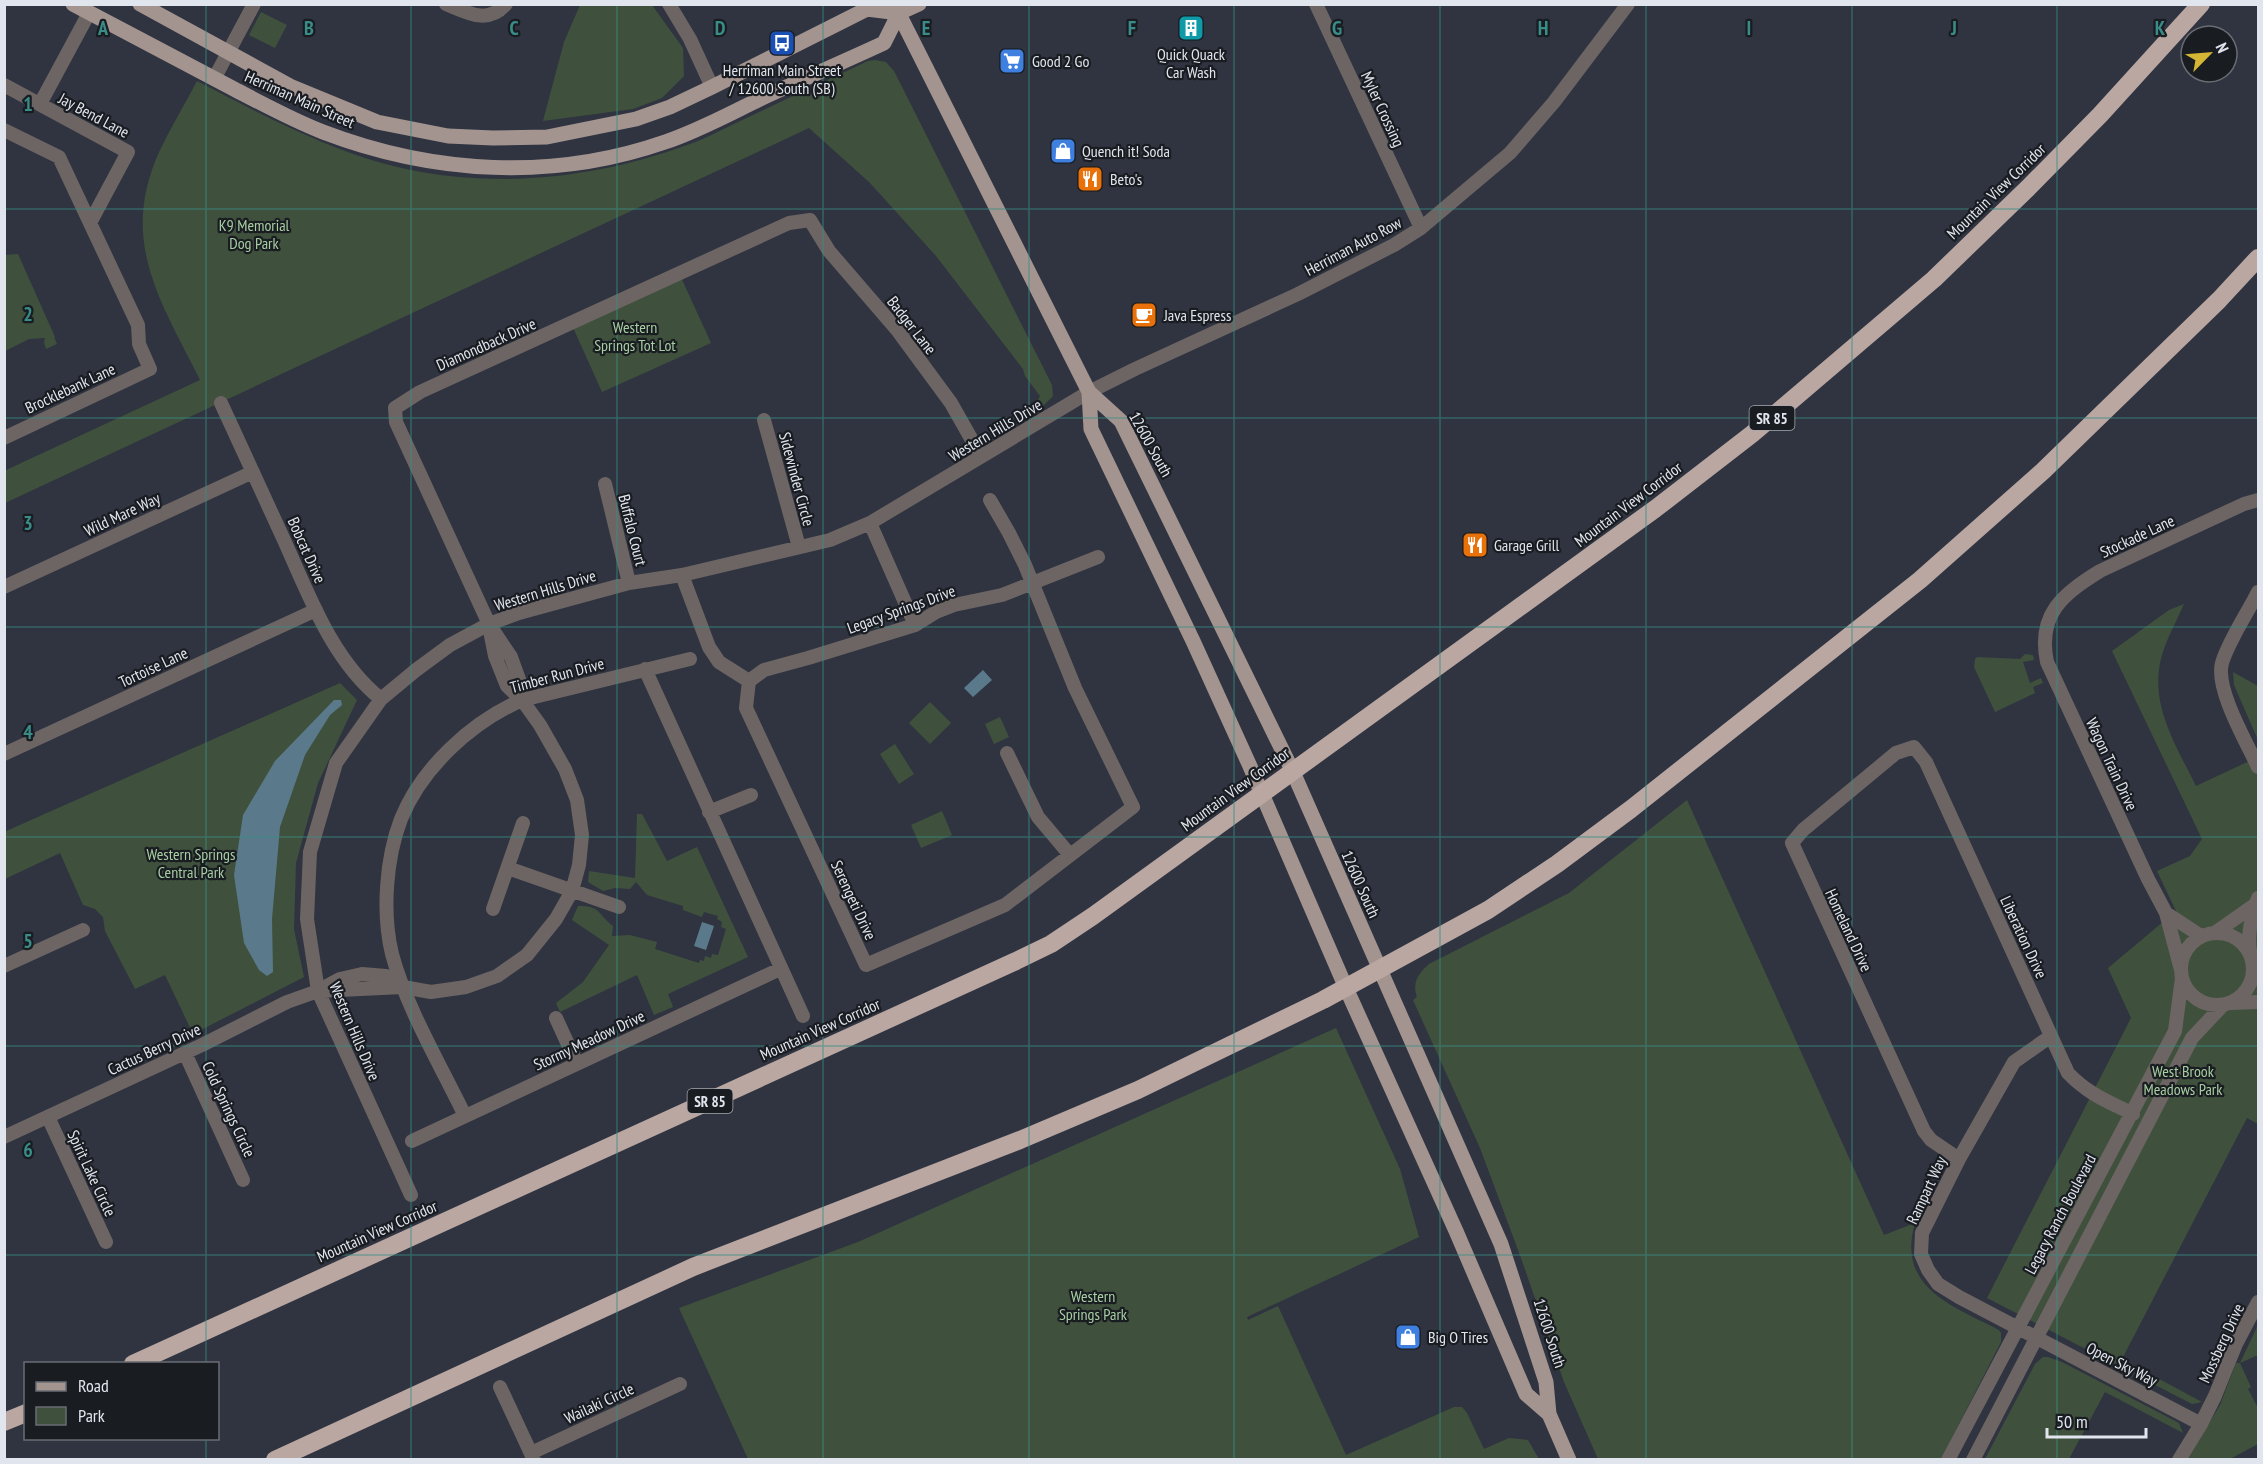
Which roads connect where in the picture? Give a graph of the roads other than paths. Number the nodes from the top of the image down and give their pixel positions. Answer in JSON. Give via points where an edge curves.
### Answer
{"nodes":[{"id":1,"x":73,"y":4,"type":"edge"},
{"id":2,"x":140,"y":4,"type":"edge"},
{"id":3,"x":254,"y":4,"type":"edge"},
{"id":4,"x":446,"y":4,"type":"edge"},
{"id":5,"x":506,"y":4,"type":"edge"},
{"id":6,"x":669,"y":4,"type":"edge"},
{"id":7,"x":919,"y":4,"type":"edge"},
{"id":8,"x":1316,"y":4,"type":"edge"},
{"id":9,"x":1628,"y":4,"type":"edge"},
{"id":10,"x":2201,"y":4,"type":"edge"},
{"id":11,"x":897,"y":9,"type":"edge"},
{"id":12,"x":89,"y":13,"type":"junction"},
{"id":13,"x":228,"y":52,"type":"junction"},
{"id":14,"x":214,"y":79,"type":"junction"},
{"id":15,"x":4,"y":86,"type":"edge"},
{"id":16,"x":711,"y":87,"type":"junction"},
{"id":17,"x":40,"y":104,"type":"junction"},
{"id":18,"x":4,"y":130,"type":"edge"},
{"id":19,"x":810,"y":220,"type":"joint"},
{"id":20,"x":90,"y":223,"type":"junction"},
{"id":21,"x":1421,"y":228,"type":"junction"},
{"id":22,"x":2259,"y":258,"type":"edge"},
{"id":23,"x":1089,"y":392,"type":"junction"},
{"id":24,"x":221,"y":403,"type":"dead end"},
{"id":25,"x":764,"y":420,"type":"dead end"},
{"id":26,"x":4,"y":438,"type":"edge"},
{"id":27,"x":981,"y":456,"type":"junction"},
{"id":28,"x":253,"y":472,"type":"junction"},
{"id":29,"x":605,"y":484,"type":"dead end"},
{"id":30,"x":990,"y":500,"type":"dead end"},
{"id":31,"x":2259,"y":500,"type":"edge"},
{"id":32,"x":870,"y":523,"type":"junction"},
{"id":33,"x":799,"y":547,"type":"junction"},
{"id":34,"x":1098,"y":557,"type":"dead end"},
{"id":35,"x":682,"y":574,"type":"junction"},
{"id":36,"x":629,"y":583,"type":"junction"},
{"id":37,"x":1033,"y":583,"type":"junction"},
{"id":38,"x":4,"y":586,"type":"edge"},
{"id":39,"x":2259,"y":592,"type":"edge"},
{"id":40,"x":316,"y":610,"type":"junction"},
{"id":41,"x":489,"y":624,"type":"junction"},
{"id":42,"x":2046,"y":624,"type":"joint"},
{"id":43,"x":915,"y":625,"type":"junction"},
{"id":44,"x":690,"y":658,"type":"dead end"},
{"id":45,"x":645,"y":669,"type":"junction"},
{"id":46,"x":749,"y":681,"type":"junction"},
{"id":47,"x":381,"y":699,"type":"junction"},
{"id":48,"x":522,"y":700,"type":"junction"},
{"id":49,"x":1914,"y":747,"type":"joint"},
{"id":50,"x":4,"y":753,"type":"edge"},
{"id":51,"x":1007,"y":753,"type":"dead end"},
{"id":52,"x":2259,"y":767,"type":"edge"},
{"id":53,"x":1293,"y":772,"type":"junction"},
{"id":54,"x":1262,"y":794,"type":"junction"},
{"id":55,"x":752,"y":795,"type":"dead end"},
{"id":56,"x":709,"y":812,"type":"junction"},
{"id":57,"x":523,"y":823,"type":"dead end"},
{"id":58,"x":1070,"y":855,"type":"junction"},
{"id":59,"x":508,"y":868,"type":"junction"},
{"id":60,"x":572,"y":891,"type":"junction"},
{"id":61,"x":2257,"y":901,"type":"edge"},
{"id":62,"x":619,"y":907,"type":"dead end"},
{"id":63,"x":493,"y":909,"type":"dead end"},
{"id":64,"x":2166,"y":913,"type":"junction"},
{"id":65,"x":82,"y":930,"type":"dead end"},
{"id":66,"x":2216,"y":932,"type":"junction"},
{"id":67,"x":2201,"y":936,"type":"junction"},
{"id":68,"x":4,"y":966,"type":"edge"},
{"id":69,"x":2254,"y":966,"type":"edge"},
{"id":70,"x":780,"y":969,"type":"junction"},
{"id":71,"x":1380,"y":970,"type":"junction"},
{"id":72,"x":2182,"y":974,"type":"junction"},
{"id":73,"x":403,"y":987,"type":"junction"},
{"id":74,"x":1346,"y":988,"type":"junction"},
{"id":75,"x":318,"y":992,"type":"junction"},
{"id":76,"x":2259,"y":1002,"type":"edge"},
{"id":77,"x":2226,"y":1004,"type":"junction"},
{"id":78,"x":803,"y":1016,"type":"dead end"},
{"id":79,"x":556,"y":1018,"type":"dead end"},
{"id":80,"x":2051,"y":1036,"type":"junction"},
{"id":81,"x":184,"y":1053,"type":"junction"},
{"id":82,"x":577,"y":1064,"type":"junction"},
{"id":83,"x":2133,"y":1114,"type":"junction"},
{"id":84,"x":465,"y":1116,"type":"junction"},
{"id":85,"x":48,"y":1117,"type":"junction"},
{"id":86,"x":4,"y":1137,"type":"edge"},
{"id":87,"x":412,"y":1141,"type":"dead end"},
{"id":88,"x":1959,"y":1159,"type":"junction"},
{"id":89,"x":243,"y":1180,"type":"dead end"},
{"id":90,"x":411,"y":1195,"type":"dead end"},
{"id":91,"x":106,"y":1242,"type":"dead end"},
{"id":92,"x":2259,"y":1302,"type":"edge"},
{"id":93,"x":2027,"y":1334,"type":"junction"},
{"id":94,"x":137,"y":1362,"type":"edge"},
{"id":95,"x":680,"y":1384,"type":"dead end"},
{"id":96,"x":500,"y":1387,"type":"dead end"},
{"id":97,"x":24,"y":1414,"type":"edge"},
{"id":98,"x":1549,"y":1414,"type":"junction"},
{"id":99,"x":4,"y":1422,"type":"edge"},
{"id":100,"x":2201,"y":1424,"type":"junction"},
{"id":101,"x":533,"y":1456,"type":"edge"},
{"id":102,"x":275,"y":1460,"type":"edge"},
{"id":103,"x":1569,"y":1460,"type":"edge"},
{"id":104,"x":1948,"y":1460,"type":"edge"},
{"id":105,"x":1973,"y":1460,"type":"edge"},
{"id":106,"x":2179,"y":1460,"type":"edge"}],
"edges":[{"from":1,"to":12,"type":"main road","name":"Herriman Main Street"},
{"from":2,"to":13,"type":"main road","name":"Herriman Main Street"},
{"from":3,"to":13,"type":"street"},
{"from":4,"to":5,"type":"street","via":[[484,17],[498,14]]},
{"from":6,"to":16,"type":"street"},
{"from":7,"to":11,"type":"main road"},
{"from":8,"to":21,"type":"street","name":"Myler Crossing"},
{"from":9,"to":21,"type":"street","name":"Herriman Auto Row","via":[[1510,153]]},
{"from":10,"to":53,"type":"highway","name":"Mountain View Corridor","number":"SR 85","via":[[2028,188],[1934,279],[1812,384],[1655,509]]},
{"from":11,"to":14,"type":"main road","name":"Herriman Main Street","via":[[884,43],[665,142],[615,156],[529,169],[448,165],[365,147],[322,132]]},
{"from":11,"to":16,"type":"main road","name":"Herriman Main Street","via":[[867,9]]},
{"from":11,"to":23,"type":"main road","name":"12600 South"},
{"from":12,"to":14,"type":"main road","name":"Herriman Main Street"},
{"from":12,"to":17,"type":"street"},
{"from":13,"to":14,"type":"street"},
{"from":13,"to":16,"type":"main road","name":"Herriman Main Street","via":[[292,87],[377,122],[448,136],[548,136],[636,119]]},
{"from":15,"to":17,"type":"street","name":"Jay Bend Lane"},
{"from":17,"to":20,"type":"street","name":"Jay Bend Lane","via":[[128,152]]},
{"from":18,"to":20,"type":"street","via":[[58,157]]},
{"from":19,"to":27,"type":"street","name":"Badger Lane","via":[[829,251],[898,331],[951,403]]},
{"from":19,"to":41,"type":"street","name":"Diamondback Drive","via":[[789,223],[420,392],[395,408],[396,422]]},
{"from":20,"to":26,"type":"street","name":"Brocklebank Lane","via":[[138,325],[139,344],[150,369]]},
{"from":21,"to":23,"type":"street","name":"Herriman Auto Row","via":[[1364,261]]},
{"from":22,"to":71,"type":"highway","via":[[2043,471],[1920,579],[1557,864],[1488,910]]},
{"from":23,"to":27,"type":"street","name":"Western Hills Drive"},
{"from":23,"to":53,"type":"main road","name":"12600 South","via":[[1121,421]]},
{"from":23,"to":54,"type":"main road","name":"12600 South","via":[[1091,429]]},
{"from":24,"to":28,"type":"street","name":"Bobcat Drive"},
{"from":25,"to":33,"type":"street","name":"Sidewinder Circle"},
{"from":27,"to":32,"type":"street","name":"Western Hills Drive"},
{"from":28,"to":38,"type":"street","name":"Wild Mare Way"},
{"from":28,"to":40,"type":"street","name":"Bobcat Drive"},
{"from":29,"to":36,"type":"street","name":"Buffalo Court"},
{"from":30,"to":37,"type":"street"},
{"from":31,"to":42,"type":"street","name":"Stockade Lane","via":[[2100,571],[2059,601]]},
{"from":32,"to":33,"type":"street","name":"Western Hills Drive","via":[[830,540]]},
{"from":32,"to":43,"type":"street"},
{"from":33,"to":35,"type":"street","name":"Western Hills Drive"},
{"from":34,"to":37,"type":"street","name":"Legacy Springs Drive"},
{"from":35,"to":36,"type":"street","name":"Western Hills Drive"},
{"from":35,"to":46,"type":"street","via":[[709,647],[719,662]]},
{"from":36,"to":41,"type":"street","name":"Western Hills Drive"},
{"from":37,"to":43,"type":"street","name":"Legacy Springs Drive","via":[[988,600],[954,605]]},
{"from":37,"to":58,"type":"street","name":"Serengeti Drive","via":[[1075,689],[1133,807]]},
{"from":39,"to":52,"type":"street","via":[[2225,655],[2221,674],[2223,692]]},
{"from":40,"to":47,"type":"street","name":"Bobcat Drive","via":[[342,656]]},
{"from":40,"to":50,"type":"street","name":"Tortoise Lane"},
{"from":41,"to":47,"type":"street","name":"Western Hills Drive","via":[[450,645]]},
{"from":41,"to":48,"type":"street","via":[[511,657]]},
{"from":42,"to":64,"type":"street","name":"Wagon Train Drive","via":[[2045,651],[2055,681]]},
{"from":43,"to":46,"type":"street","name":"Legacy Springs Drive","via":[[764,670]]},
{"from":44,"to":45,"type":"street","name":"Timber Run Drive"},
{"from":45,"to":48,"type":"street","name":"Timber Run Drive"},
{"from":45,"to":56,"type":"street"},
{"from":46,"to":58,"type":"street","name":"Serengeti Drive","via":[[746,708],[866,965],[1005,905]]},
{"from":47,"to":75,"type":"street","name":"Western Hills Drive","via":[[336,763],[310,852],[307,919]]},
{"from":48,"to":60,"type":"street","name":"Cactus Berry Drive","via":[[565,769],[577,800],[582,835]]},
{"from":48,"to":73,"type":"street","name":"Timber Run Drive","via":[[475,727],[447,753],[421,782],[401,819],[386,905],[392,952]]},
{"from":49,"to":80,"type":"street","name":"Liberation Drive","via":[[1926,762]]},
{"from":49,"to":88,"type":"street","name":"Homeland Drive","via":[[1896,753],[1792,843],[1924,1131]]},
{"from":51,"to":58,"type":"street","via":[[1038,817]]},
{"from":53,"to":54,"type":"highway","name":"Mountain View Corridor","number":"SR 85"},
{"from":53,"to":71,"type":"main road","name":"12600 South"},
{"from":54,"to":74,"type":"main road","name":"12600 South"},
{"from":54,"to":94,"type":"highway","name":"Mountain View Corridor","number":"SR 85","via":[[1051,944]]},
{"from":55,"to":56,"type":"street"},
{"from":56,"to":70,"type":"street"},
{"from":57,"to":59,"type":"street"},
{"from":59,"to":60,"type":"street"},
{"from":59,"to":63,"type":"street"},
{"from":60,"to":62,"type":"street"},
{"from":60,"to":73,"type":"street","name":"Cactus Berry Drive","via":[[527,956],[497,976],[466,987],[431,992]]},
{"from":61,"to":66,"type":"street"},
{"from":61,"to":69,"type":"street","via":[[2249,949]]},
{"from":64,"to":67,"type":"street","name":"Wagon Train Drive"},
{"from":64,"to":72,"type":"street","name":"Wagon Train Drive"},
{"from":65,"to":68,"type":"street"},
{"from":66,"to":67,"type":"street"},
{"from":66,"to":69,"type":"street","via":[[2237,938],[2246,946]]},
{"from":67,"to":72,"type":"street","via":[[2186,950]]},
{"from":69,"to":77,"type":"street","via":[[2247,990]]},
{"from":70,"to":78,"type":"street"},
{"from":70,"to":82,"type":"street","name":"Stormy Meadow Drive"},
{"from":71,"to":74,"type":"highway"},
{"from":71,"to":98,"type":"main road","name":"12600 South","via":[[1502,1244],[1546,1382]]},
{"from":72,"to":77,"type":"street","via":[[2187,987],[2202,1002]]},
{"from":72,"to":83,"type":"street","name":"Legacy Ranch Boulevard","via":[[2175,1031]]},
{"from":73,"to":75,"type":"street","name":"Cactus Berry Drive"},
{"from":73,"to":84,"type":"street","name":"Timber Run Drive"},
{"from":74,"to":98,"type":"main road","name":"12600 South","via":[[1526,1394]]},
{"from":74,"to":102,"type":"highway","via":[[1128,1094],[693,1267]]},
{"from":75,"to":81,"type":"street","name":"Cactus Berry Drive","via":[[287,1002]]},
{"from":75,"to":90,"type":"street","name":"Western Hills Drive"},
{"from":76,"to":77,"type":"street"},
{"from":77,"to":93,"type":"street","name":"Legacy Ranch Boulevard","via":[[2192,1038]]},
{"from":79,"to":82,"type":"street"},
{"from":80,"to":83,"type":"street","name":"Liberation Drive","via":[[2068,1073],[2082,1088]]},
{"from":80,"to":88,"type":"street","name":"Rampart Way","via":[[2014,1062]]},
{"from":81,"to":85,"type":"street","name":"Cactus Berry Drive"},
{"from":81,"to":89,"type":"street","name":"Cold Springs Circle"},
{"from":82,"to":84,"type":"street","name":"Stormy Meadow Drive"},
{"from":83,"to":93,"type":"street","name":"Legacy Ranch Boulevard"},
{"from":84,"to":87,"type":"street","name":"Stormy Meadow Drive"},
{"from":85,"to":86,"type":"street","name":"Cactus Berry Drive"},
{"from":85,"to":91,"type":"street","name":"Spirit Lake Circle"},
{"from":88,"to":93,"type":"street","name":"Rampart Way","via":[[1922,1233],[1922,1254],[1928,1270],[1938,1284]]},
{"from":92,"to":100,"type":"street","name":"Mossberg Drive"},
{"from":93,"to":100,"type":"street","name":"Open Sky Way"},
{"from":93,"to":104,"type":"street","name":"Legacy Ranch Boulevard"},
{"from":93,"to":105,"type":"street","name":"Legacy Ranch Boulevard"},
{"from":95,"to":101,"type":"street","name":"Wailaki Circle"},
{"from":96,"to":101,"type":"street"},
{"from":97,"to":99,"type":"highway"},
{"from":98,"to":103,"type":"main road","name":"12600 South"},
{"from":100,"to":106,"type":"street","name":"Mossberg Drive"}]}
